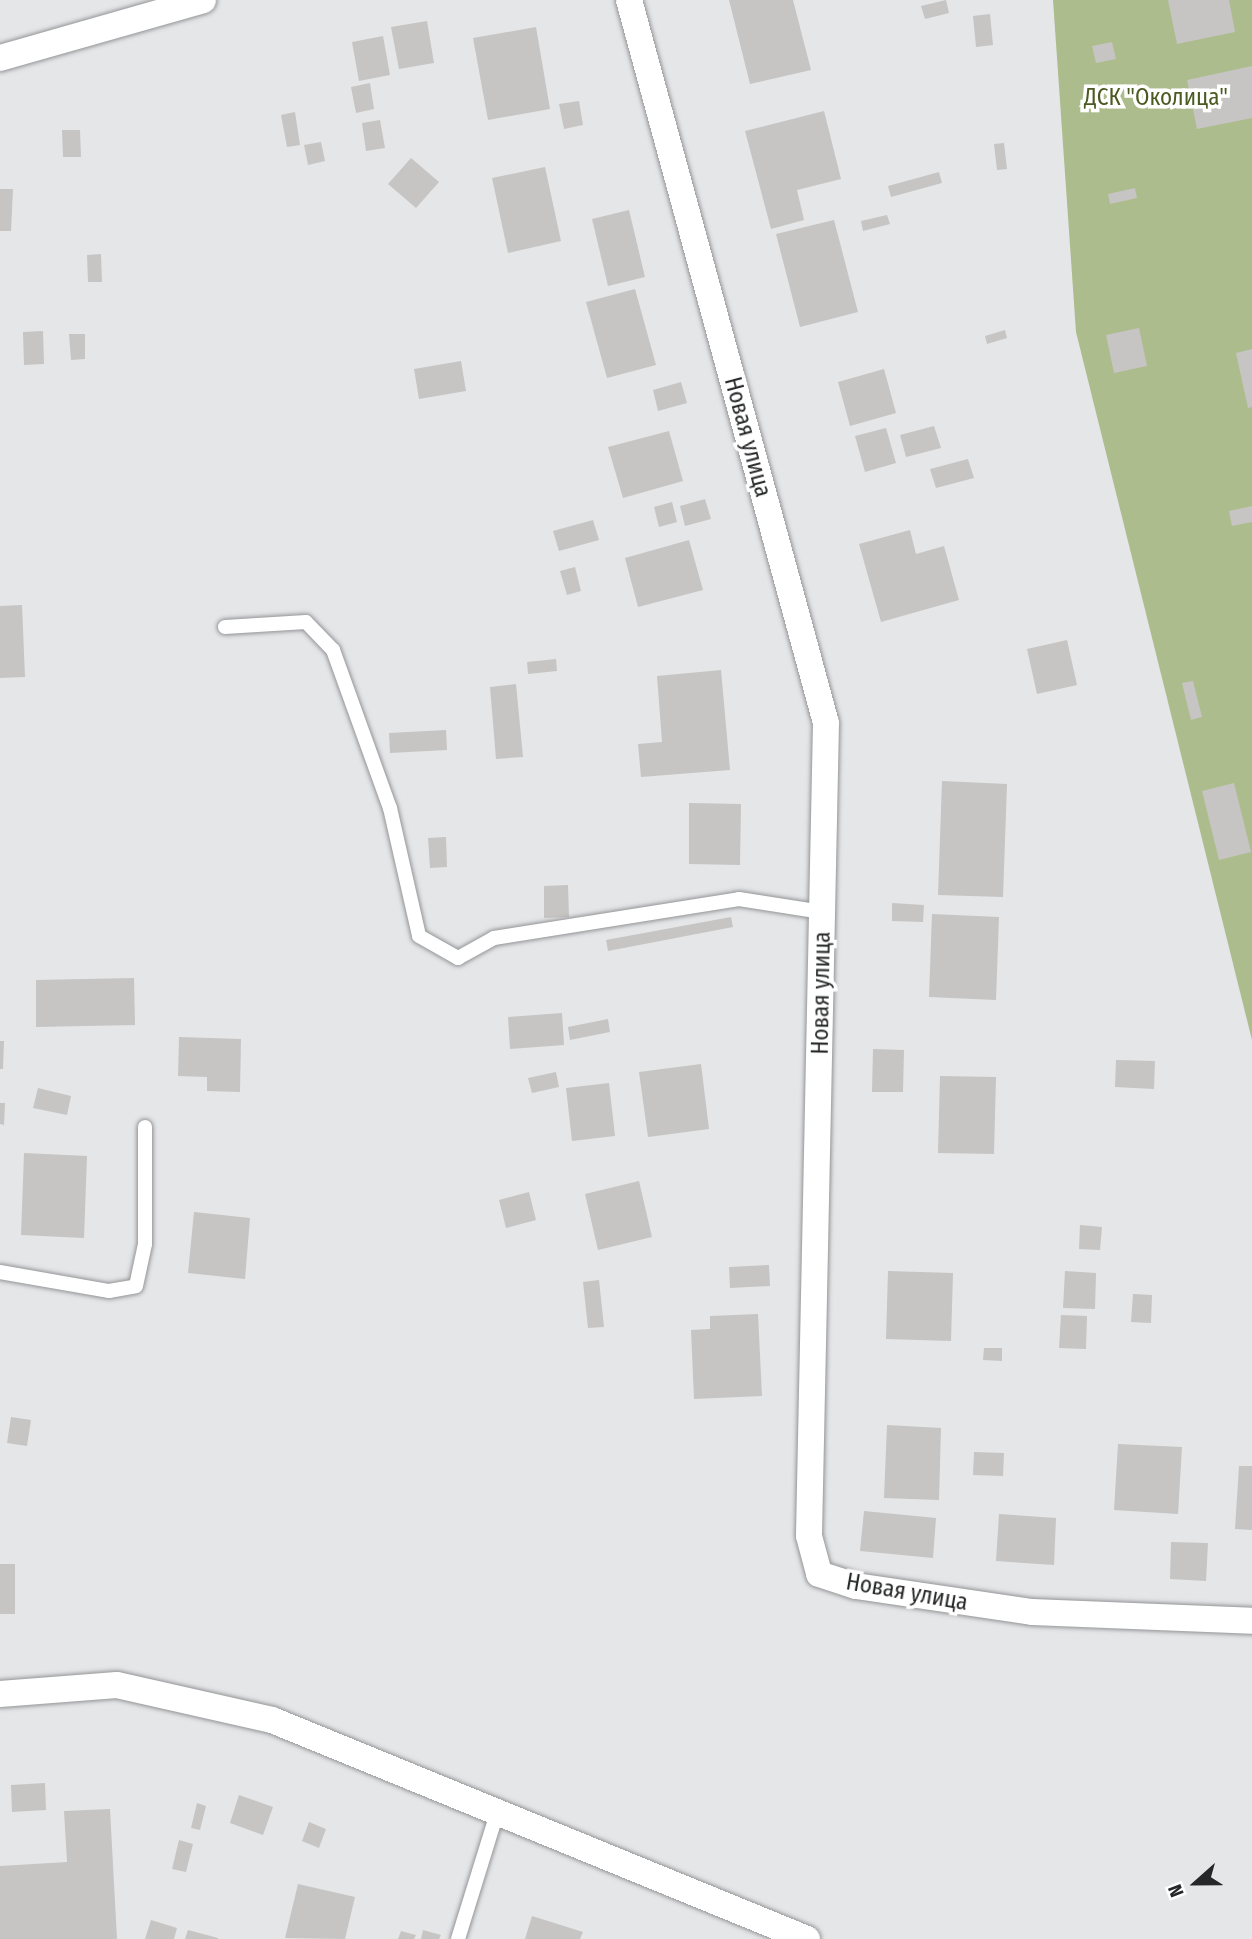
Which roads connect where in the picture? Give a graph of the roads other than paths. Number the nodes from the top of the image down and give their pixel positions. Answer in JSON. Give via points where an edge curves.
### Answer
{"nodes":[{"id":1,"x":203,"y":0,"type":"edge"},
{"id":2,"x":629,"y":0,"type":"edge"},
{"id":3,"x":0,"y":58,"type":"edge"},
{"id":4,"x":225,"y":627,"type":"dead end"},
{"id":5,"x":822,"y":912,"type":"junction"},
{"id":6,"x":145,"y":1127,"type":"dead end"},
{"id":7,"x":0,"y":1272,"type":"edge"},
{"id":8,"x":1252,"y":1621,"type":"edge"},
{"id":9,"x":0,"y":1694,"type":"edge"},
{"id":10,"x":497,"y":1813,"type":"junction"},
{"id":11,"x":458,"y":1939,"type":"edge"},
{"id":12,"x":807,"y":1939,"type":"edge"}],
"edges":[{"from":1,"to":3,"type":"street"},
{"from":2,"to":5,"type":"street","name":"Новая улица","via":[[826,723]]},
{"from":4,"to":5,"type":"lane","via":[[306,622],[333,650],[390,808],[419,936],[458,958],[494,938],[739,899]]},
{"from":5,"to":8,"type":"street","name":"Новая улица","via":[[809,1536],[819,1574],[856,1586],[1032,1612]]},
{"from":6,"to":7,"type":"lane","via":[[145,1244],[136,1286],[109,1291]]},
{"from":9,"to":10,"type":"street","via":[[117,1685],[272,1720]]},
{"from":10,"to":11,"type":"lane"},
{"from":10,"to":12,"type":"street"}]}
